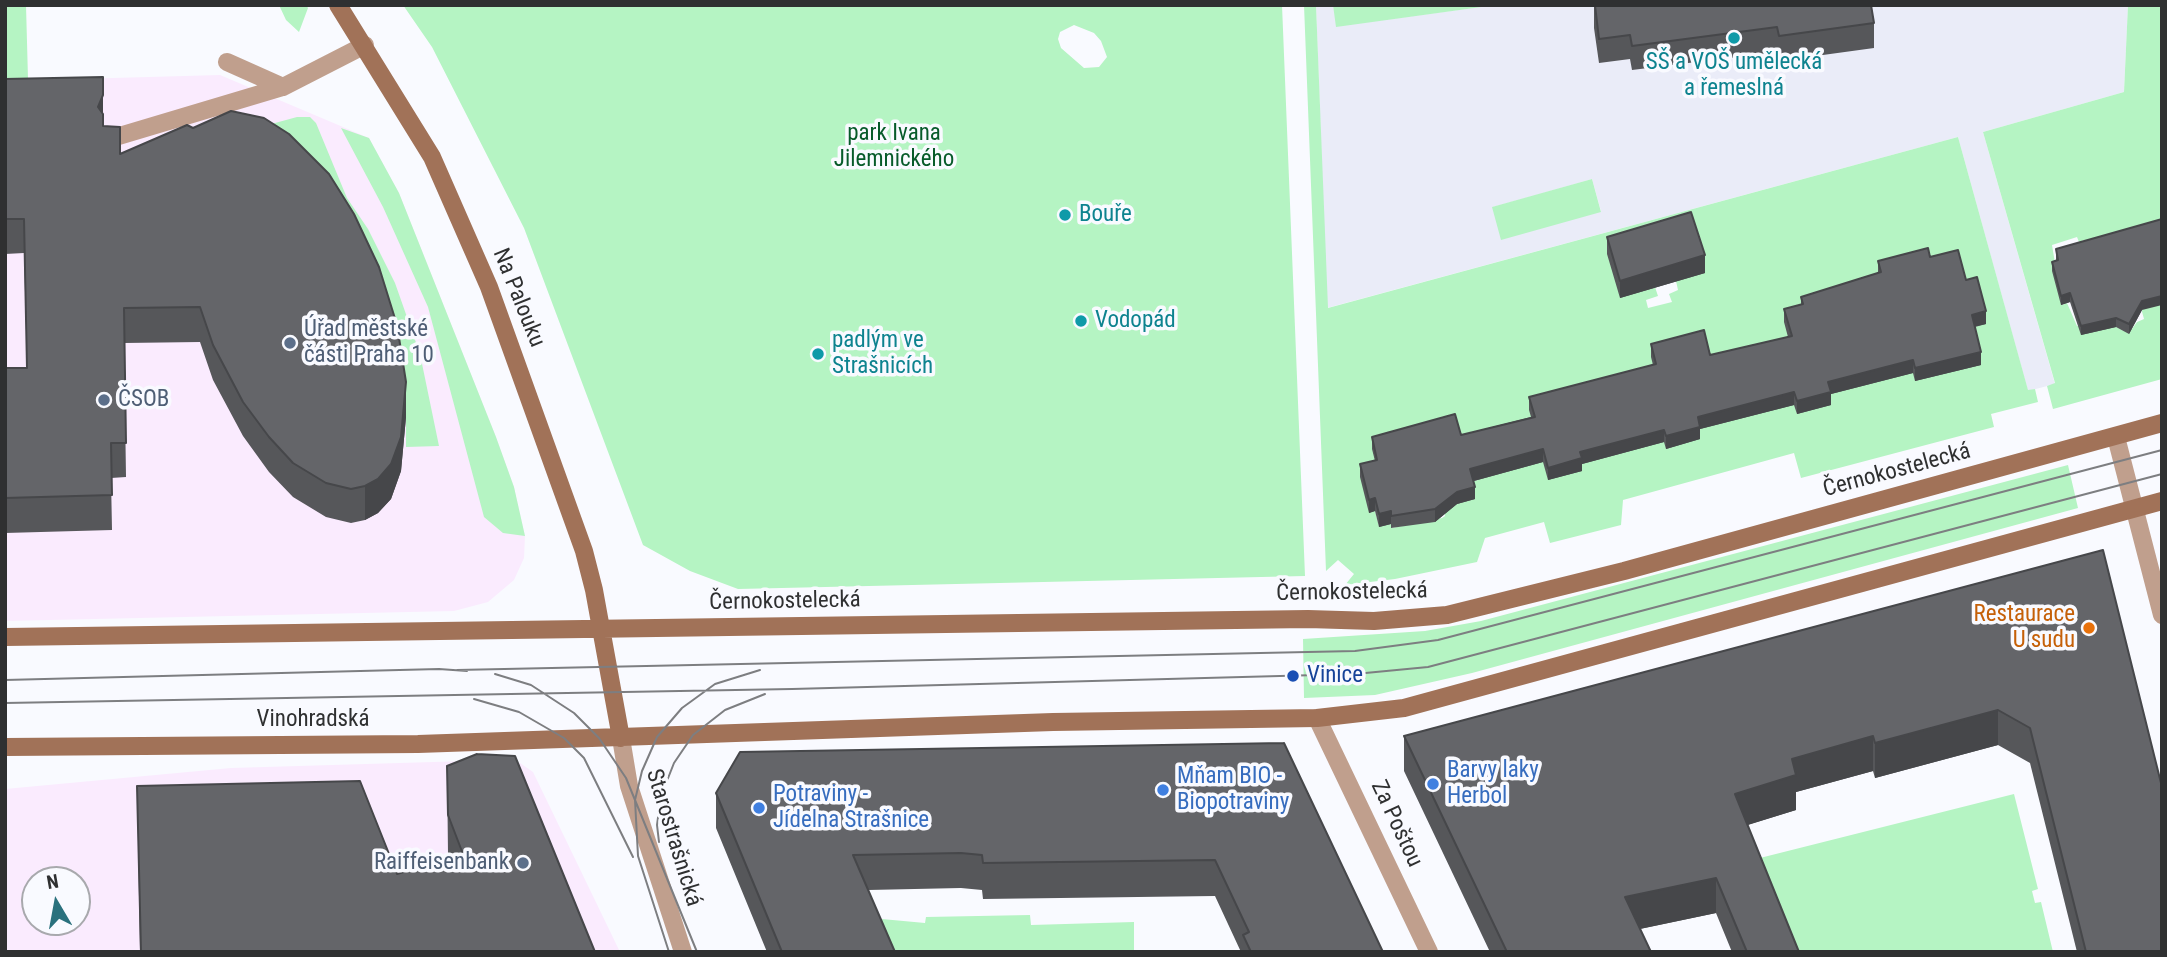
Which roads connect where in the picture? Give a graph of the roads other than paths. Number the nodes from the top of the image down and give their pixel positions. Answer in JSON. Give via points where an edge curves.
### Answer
{"nodes":[{"id":1,"x":338,"y":5,"type":"edge"},
{"id":2,"x":365,"y":45,"type":"junction"},
{"id":3,"x":227,"y":62,"type":"dead end"},
{"id":4,"x":283,"y":87,"type":"junction"},
{"id":5,"x":109,"y":139,"type":"edge"},
{"id":6,"x":2162,"y":423,"type":"edge"},
{"id":7,"x":2116,"y":437,"type":"junction"},
{"id":8,"x":2162,"y":501,"type":"edge"},
{"id":9,"x":2135,"y":508,"type":"junction"},
{"id":10,"x":2162,"y":615,"type":"edge"},
{"id":11,"x":602,"y":631,"type":"junction"},
{"id":12,"x":5,"y":637,"type":"edge"},
{"id":13,"x":1317,"y":718,"type":"junction"},
{"id":14,"x":621,"y":738,"type":"junction"},
{"id":15,"x":5,"y":747,"type":"edge"},
{"id":16,"x":682,"y":952,"type":"edge"},
{"id":17,"x":1429,"y":952,"type":"edge"}],
"edges":[{"from":1,"to":2,"type":"main road","name":"Na Palouku"},
{"from":2,"to":4,"type":"street"},
{"from":2,"to":11,"type":"main road","name":"Na Palouku","via":[[432,157],[489,287],[584,551]]},
{"from":3,"to":4,"type":"street"},
{"from":4,"to":5,"type":"street"},
{"from":6,"to":7,"type":"main road","name":"Černokostelecká"},
{"from":7,"to":9,"type":"street"},
{"from":7,"to":11,"type":"main road","name":"Černokostelecká","via":[[1447,615],[1374,621]]},
{"from":8,"to":9,"type":"main road"},
{"from":9,"to":10,"type":"street"},
{"from":9,"to":13,"type":"main road","via":[[1404,708]]},
{"from":11,"to":12,"type":"main road"},
{"from":11,"to":14,"type":"main road","name":"Na Palouku"},
{"from":13,"to":14,"type":"main road"},
{"from":13,"to":17,"type":"street","name":"Za Poštou"},
{"from":14,"to":15,"type":"main road","name":"Vinohradská"},
{"from":14,"to":16,"type":"street","name":"Starostrašnická","via":[[629,786]]}]}
